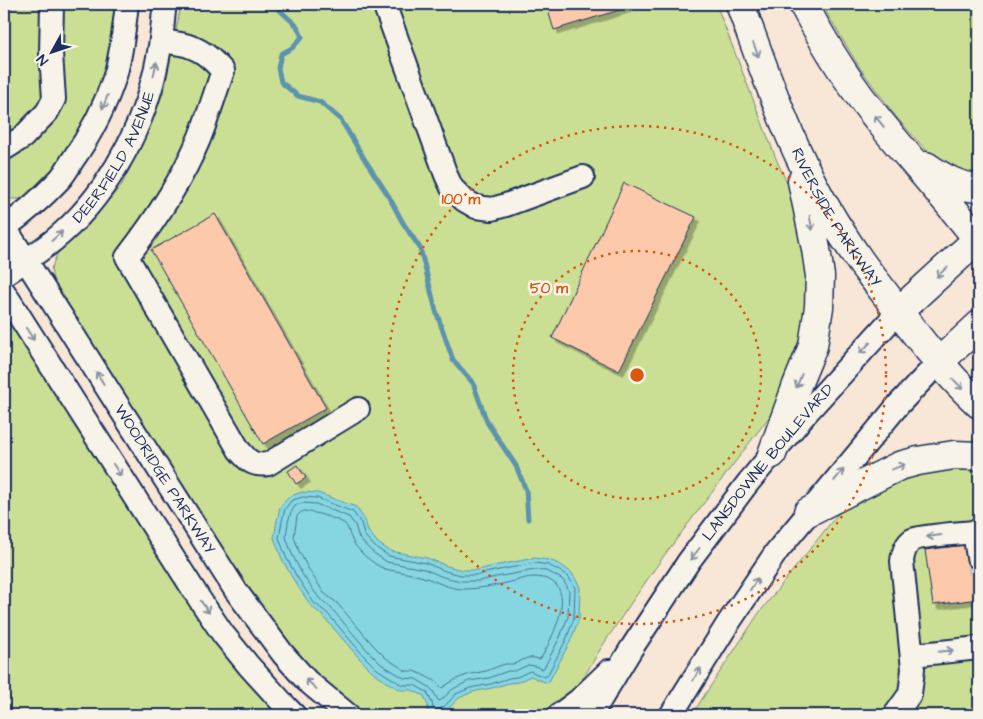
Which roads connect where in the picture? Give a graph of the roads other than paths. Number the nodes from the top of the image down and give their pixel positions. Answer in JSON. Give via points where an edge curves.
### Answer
{"nodes":[{"id":1,"x":52,"y":4,"type":"edge"},
{"id":2,"x":127,"y":4,"type":"edge"},
{"id":3,"x":165,"y":4,"type":"edge"},
{"id":4,"x":386,"y":4,"type":"edge"},
{"id":5,"x":740,"y":4,"type":"edge"},
{"id":6,"x":803,"y":4,"type":"edge"},
{"id":7,"x":161,"y":40,"type":"junction"},
{"id":8,"x":786,"y":125,"type":"junction"},
{"id":9,"x":902,"y":147,"type":"junction"},
{"id":10,"x":4,"y":149,"type":"edge"},
{"id":11,"x":583,"y":178,"type":"dead end"},
{"id":12,"x":979,"y":188,"type":"edge"},
{"id":13,"x":4,"y":227,"type":"edge"},
{"id":14,"x":979,"y":239,"type":"edge"},
{"id":15,"x":26,"y":260,"type":"junction"},
{"id":16,"x":4,"y":275,"type":"edge"},
{"id":17,"x":4,"y":292,"type":"edge"},
{"id":18,"x":898,"y":312,"type":"junction"},
{"id":19,"x":979,"y":325,"type":"edge"},
{"id":20,"x":938,"y":363,"type":"junction"},
{"id":21,"x":979,"y":404,"type":"edge"},
{"id":22,"x":358,"y":408,"type":"dead end"},
{"id":23,"x":772,"y":454,"type":"junction"},
{"id":24,"x":979,"y":456,"type":"edge"},
{"id":25,"x":808,"y":512,"type":"junction"},
{"id":26,"x":977,"y":532,"type":"edge"},
{"id":27,"x":978,"y":557,"type":"dead end"},
{"id":28,"x":979,"y":648,"type":"edge"},
{"id":29,"x":631,"y":649,"type":"junction"},
{"id":30,"x":912,"y":655,"type":"junction"},
{"id":31,"x":294,"y":715,"type":"edge"},
{"id":32,"x":348,"y":715,"type":"edge"},
{"id":33,"x":559,"y":715,"type":"edge"},
{"id":34,"x":591,"y":715,"type":"edge"},
{"id":35,"x":671,"y":715,"type":"edge"},
{"id":36,"x":895,"y":715,"type":"edge"}],
"edges":[{"from":1,"to":10,"type":"street","via":[[54,99],[23,137]]},
{"from":2,"to":13,"type":"street","name":"DEERFIELD AVENUE","one_way":true,"via":[[115,75],[96,125],[60,179],[27,211]]},
{"from":3,"to":7,"type":"street","name":"DEERFIELD AVENUE"},
{"from":4,"to":11,"type":"street","via":[[446,176],[464,200],[476,207],[492,209]]},
{"from":5,"to":8,"type":"main road","name":"RIVERSIDE PARKWAY","one_way":true},
{"from":9,"to":6,"type":"main road","one_way":true,"via":[[853,87]]},
{"from":15,"to":7,"type":"street","name":"DEERFIELD AVENUE","one_way":true,"via":[[55,240],[75,220],[94,199],[123,156],[140,119]]},
{"from":7,"to":22,"type":"street","via":[[197,49],[223,70],[199,139],[185,167],[161,210],[127,257],[247,459],[258,465],[268,464]]},
{"from":8,"to":18,"type":"main road","name":"RIVERSIDE PARKWAY","via":[[804,168],[829,213]]},
{"from":8,"to":23,"type":"main road","one_way":true,"via":[[816,249],[820,276],[819,307],[813,346]]},
{"from":9,"to":12,"type":"main road","via":[[940,176],[961,186]]},
{"from":9,"to":14,"type":"main road"},
{"from":13,"to":15,"type":"street","name":"WOODRIDGE PARKWAY"},
{"from":14,"to":18,"type":"main road","name":"LANSDOWNE BOULEVARD","one_way":true},
{"from":15,"to":16,"type":"street","name":"DEERFIELD AVENUE"},
{"from":32,"to":15,"type":"street","name":"WOODRIDGE PARKWAY","one_way":true,"via":[[307,681],[236,592]]},
{"from":17,"to":31,"type":"street","one_way":true,"via":[[205,607],[249,666]]},
{"from":18,"to":20,"type":"main road","name":"RIVERSIDE PARKWAY"},
{"from":18,"to":23,"type":"street","name":"LANSDOWNE BOULEVARD","one_way":true},
{"from":19,"to":20,"type":"main road"},
{"from":20,"to":21,"type":"main road","name":"RIVERSIDE PARKWAY","one_way":true},
{"from":25,"to":20,"type":"street","one_way":true},
{"from":23,"to":29,"type":"street","name":"LANSDOWNE BOULEVARD","one_way":true,"via":[[690,561]]},
{"from":25,"to":24,"type":"main road","one_way":true,"via":[[899,466],[954,455]]},
{"from":35,"to":25,"type":"street","one_way":true,"via":[[776,550]]},
{"from":26,"to":27,"type":"street"},
{"from":26,"to":30,"type":"street","one_way":true,"via":[[912,540],[904,550],[902,561]]},
{"from":30,"to":28,"type":"street","one_way":true},
{"from":29,"to":33,"type":"street"},
{"from":29,"to":34,"type":"street","name":"LANSDOWNE BOULEVARD"},
{"from":30,"to":36,"type":"street","via":[[910,694]]}]}
